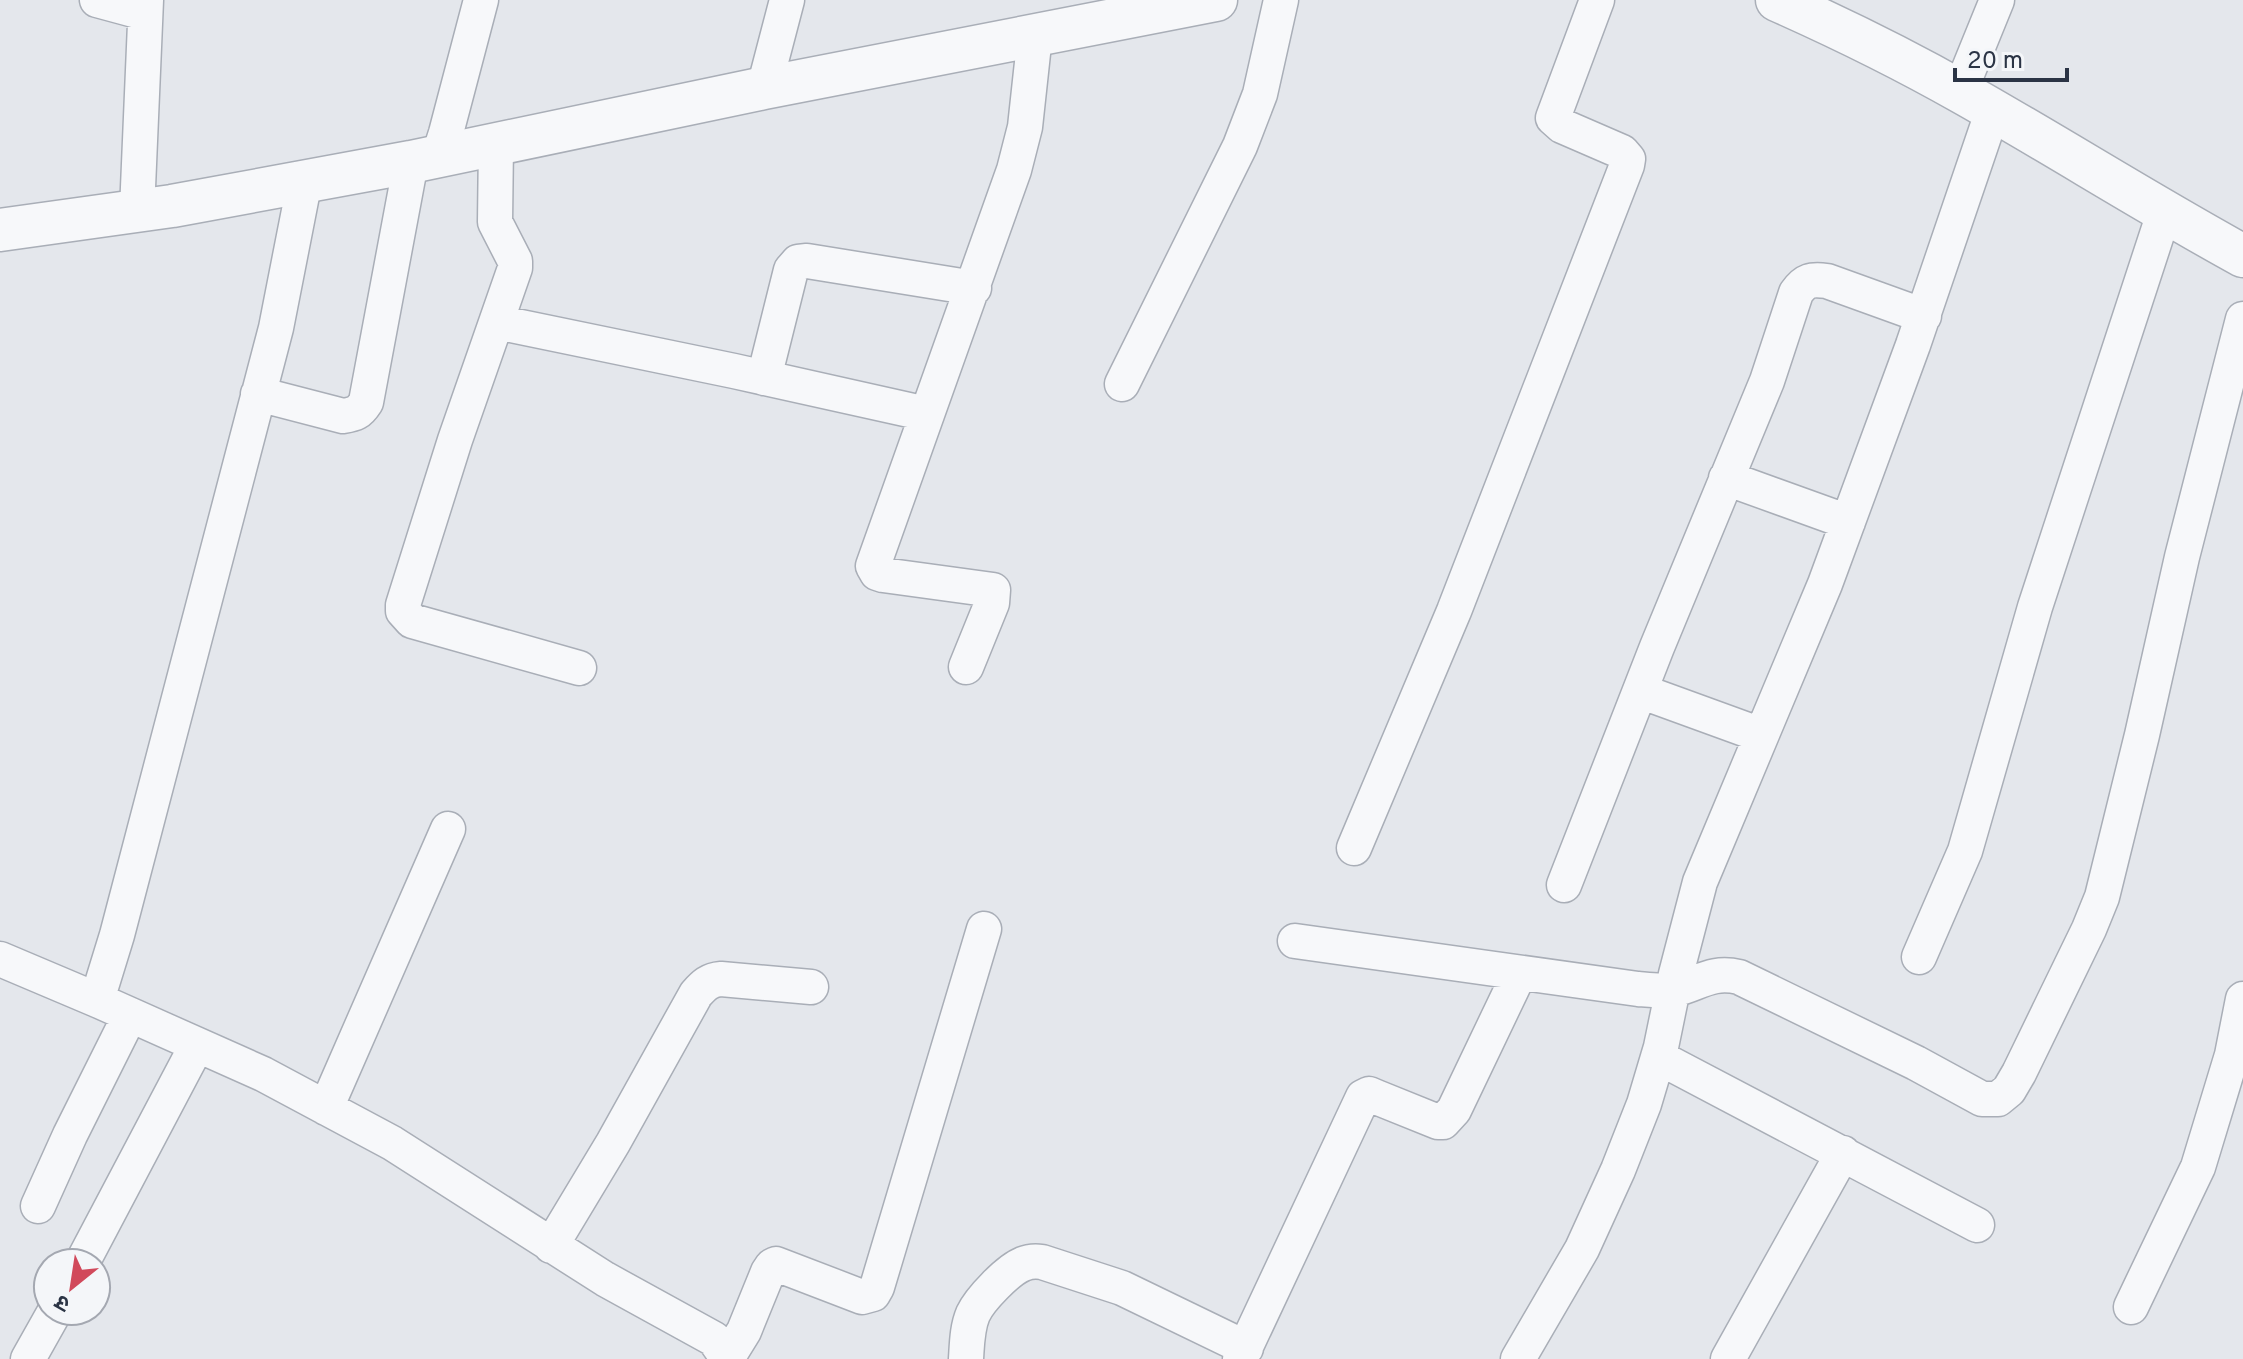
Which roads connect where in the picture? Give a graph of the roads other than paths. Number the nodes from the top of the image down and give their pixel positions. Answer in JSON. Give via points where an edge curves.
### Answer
{"nodes":[{"id":1,"x":97,"y":0,"type":"edge"},
{"id":2,"x":481,"y":0,"type":"edge"},
{"id":3,"x":787,"y":0,"type":"edge"},
{"id":4,"x":1216,"y":0,"type":"edge"},
{"id":5,"x":1281,"y":0,"type":"edge"},
{"id":6,"x":1597,"y":0,"type":"edge"},
{"id":7,"x":1777,"y":0,"type":"edge"},
{"id":8,"x":1997,"y":0,"type":"edge"},
{"id":9,"x":145,"y":7,"type":"edge"},
{"id":10,"x":1035,"y":35,"type":"junction"},
{"id":11,"x":770,"y":64,"type":"junction"},
{"id":12,"x":1973,"y":83,"type":"junction"},
{"id":13,"x":437,"y":140,"type":"junction"},
{"id":14,"x":496,"y":143,"type":"junction"},
{"id":15,"x":305,"y":180,"type":"junction"},
{"id":16,"x":138,"y":188,"type":"junction"},
{"id":17,"x":2164,"y":213,"type":"junction"},
{"id":18,"x":0,"y":230,"type":"edge"},
{"id":19,"x":2243,"y":256,"type":"edge"},
{"id":20,"x":974,"y":288,"type":"junction"},
{"id":21,"x":1924,"y":316,"type":"junction"},
{"id":22,"x":2243,"y":319,"type":"edge"},
{"id":23,"x":497,"y":322,"type":"junction"},
{"id":24,"x":764,"y":378,"type":"junction"},
{"id":25,"x":1122,"y":384,"type":"dead end"},
{"id":26,"x":258,"y":394,"type":"junction"},
{"id":27,"x":927,"y":414,"type":"junction"},
{"id":28,"x":1726,"y":478,"type":"junction"},
{"id":29,"x":1848,"y":522,"type":"junction"},
{"id":30,"x":966,"y":667,"type":"dead end"},
{"id":31,"x":579,"y":668,"type":"dead end"},
{"id":32,"x":1640,"y":691,"type":"junction"},
{"id":33,"x":1761,"y":735,"type":"junction"},
{"id":34,"x":448,"y":829,"type":"dead end"},
{"id":35,"x":1354,"y":848,"type":"dead end"},
{"id":36,"x":1564,"y":885,"type":"dead end"},
{"id":37,"x":984,"y":929,"type":"dead end"},
{"id":38,"x":1295,"y":941,"type":"dead end"},
{"id":39,"x":1919,"y":957,"type":"dead end"},
{"id":40,"x":0,"y":959,"type":"edge"},
{"id":41,"x":1519,"y":974,"type":"junction"},
{"id":42,"x":1675,"y":982,"type":"junction"},
{"id":43,"x":101,"y":986,"type":"junction"},
{"id":44,"x":811,"y":987,"type":"dead end"},
{"id":45,"x":2243,"y":999,"type":"edge"},
{"id":46,"x":130,"y":1015,"type":"junction"},
{"id":47,"x":197,"y":1045,"type":"junction"},
{"id":48,"x":1658,"y":1057,"type":"junction"},
{"id":49,"x":338,"y":1082,"type":"junction"},
{"id":50,"x":1843,"y":1153,"type":"junction"},
{"id":51,"x":38,"y":1206,"type":"dead end"},
{"id":52,"x":1977,"y":1225,"type":"dead end"},
{"id":53,"x":551,"y":1246,"type":"junction"},
{"id":54,"x":90,"y":1247,"type":"edge"},
{"id":55,"x":2131,"y":1307,"type":"dead end"},
{"id":56,"x":46,"y":1327,"type":"edge"},
{"id":57,"x":1243,"y":1353,"type":"edge"},
{"id":58,"x":728,"y":1358,"type":"edge"},
{"id":59,"x":28,"y":1359,"type":"edge"},
{"id":60,"x":966,"y":1359,"type":"edge"},
{"id":61,"x":1518,"y":1359,"type":"edge"},
{"id":62,"x":1728,"y":1359,"type":"edge"}],
"edges":[{"from":1,"to":9,"type":"street"},
{"from":2,"to":13,"type":"street"},
{"from":3,"to":11,"type":"street"},
{"from":4,"to":10,"type":"street"},
{"from":5,"to":25,"type":"street","via":[[1260,94],[1240,146]]},
{"from":6,"to":35,"type":"street","via":[[1553,118],[1622,152],[1627,165],[1454,611]]},
{"from":7,"to":12,"type":"street"},
{"from":8,"to":12,"type":"street"},
{"from":9,"to":16,"type":"street"},
{"from":10,"to":11,"type":"street"},
{"from":10,"to":20,"type":"street","via":[[1025,127]]},
{"from":11,"to":14,"type":"street"},
{"from":12,"to":17,"type":"street"},
{"from":12,"to":21,"type":"street"},
{"from":13,"to":14,"type":"street"},
{"from":13,"to":15,"type":"street"},
{"from":13,"to":26,"type":"street","via":[[362,409],[343,416]]},
{"from":14,"to":23,"type":"street","via":[[495,222],[515,261]]},
{"from":15,"to":16,"type":"street"},
{"from":15,"to":26,"type":"street"},
{"from":16,"to":18,"type":"street"},
{"from":17,"to":19,"type":"street"},
{"from":17,"to":39,"type":"street","via":[[2035,607],[1965,851]]},
{"from":20,"to":24,"type":"street","via":[[798,262],[791,270]]},
{"from":20,"to":27,"type":"street"},
{"from":21,"to":28,"type":"street","via":[[1827,281],[1803,283]]},
{"from":21,"to":29,"type":"street"},
{"from":22,"to":42,"type":"street","via":[[2102,897],[2009,1090],[1998,1099],[1982,1099],[1739,977],[1726,974]]},
{"from":23,"to":24,"type":"street"},
{"from":23,"to":31,"type":"street","via":[[403,611],[412,621]]},
{"from":24,"to":27,"type":"street"},
{"from":26,"to":43,"type":"street"},
{"from":27,"to":30,"type":"street","via":[[873,566],[883,575],[993,590]]},
{"from":28,"to":29,"type":"street"},
{"from":28,"to":32,"type":"street"},
{"from":29,"to":33,"type":"street"},
{"from":32,"to":33,"type":"street"},
{"from":32,"to":36,"type":"street"},
{"from":33,"to":42,"type":"street","via":[[1700,882]]},
{"from":34,"to":49,"type":"street"},
{"from":37,"to":58,"type":"street","via":[[873,1294],[862,1297],[776,1264]]},
{"from":38,"to":41,"type":"street"},
{"from":40,"to":43,"type":"street"},
{"from":41,"to":42,"type":"street","via":[[1605,986]]},
{"from":41,"to":57,"type":"street","via":[[1454,1110],[1443,1122],[1369,1094],[1363,1097]]},
{"from":42,"to":48,"type":"street"},
{"from":43,"to":46,"type":"street"},
{"from":44,"to":53,"type":"street","via":[[721,979],[704,985]]},
{"from":45,"to":55,"type":"street","via":[[2198,1167]]},
{"from":46,"to":47,"type":"street"},
{"from":46,"to":51,"type":"street"},
{"from":47,"to":49,"type":"street","via":[[263,1074]]},
{"from":47,"to":54,"type":"street"},
{"from":48,"to":50,"type":"street"},
{"from":48,"to":61,"type":"street","via":[[1618,1170],[1582,1249]]},
{"from":49,"to":53,"type":"street","via":[[392,1143]]},
{"from":50,"to":52,"type":"street"},
{"from":50,"to":62,"type":"street"},
{"from":53,"to":58,"type":"street","via":[[714,1339]]},
{"from":56,"to":59,"type":"street"},
{"from":57,"to":60,"type":"street","via":[[1122,1288],[1031,1261],[1013,1269],[979,1304]]}]}
